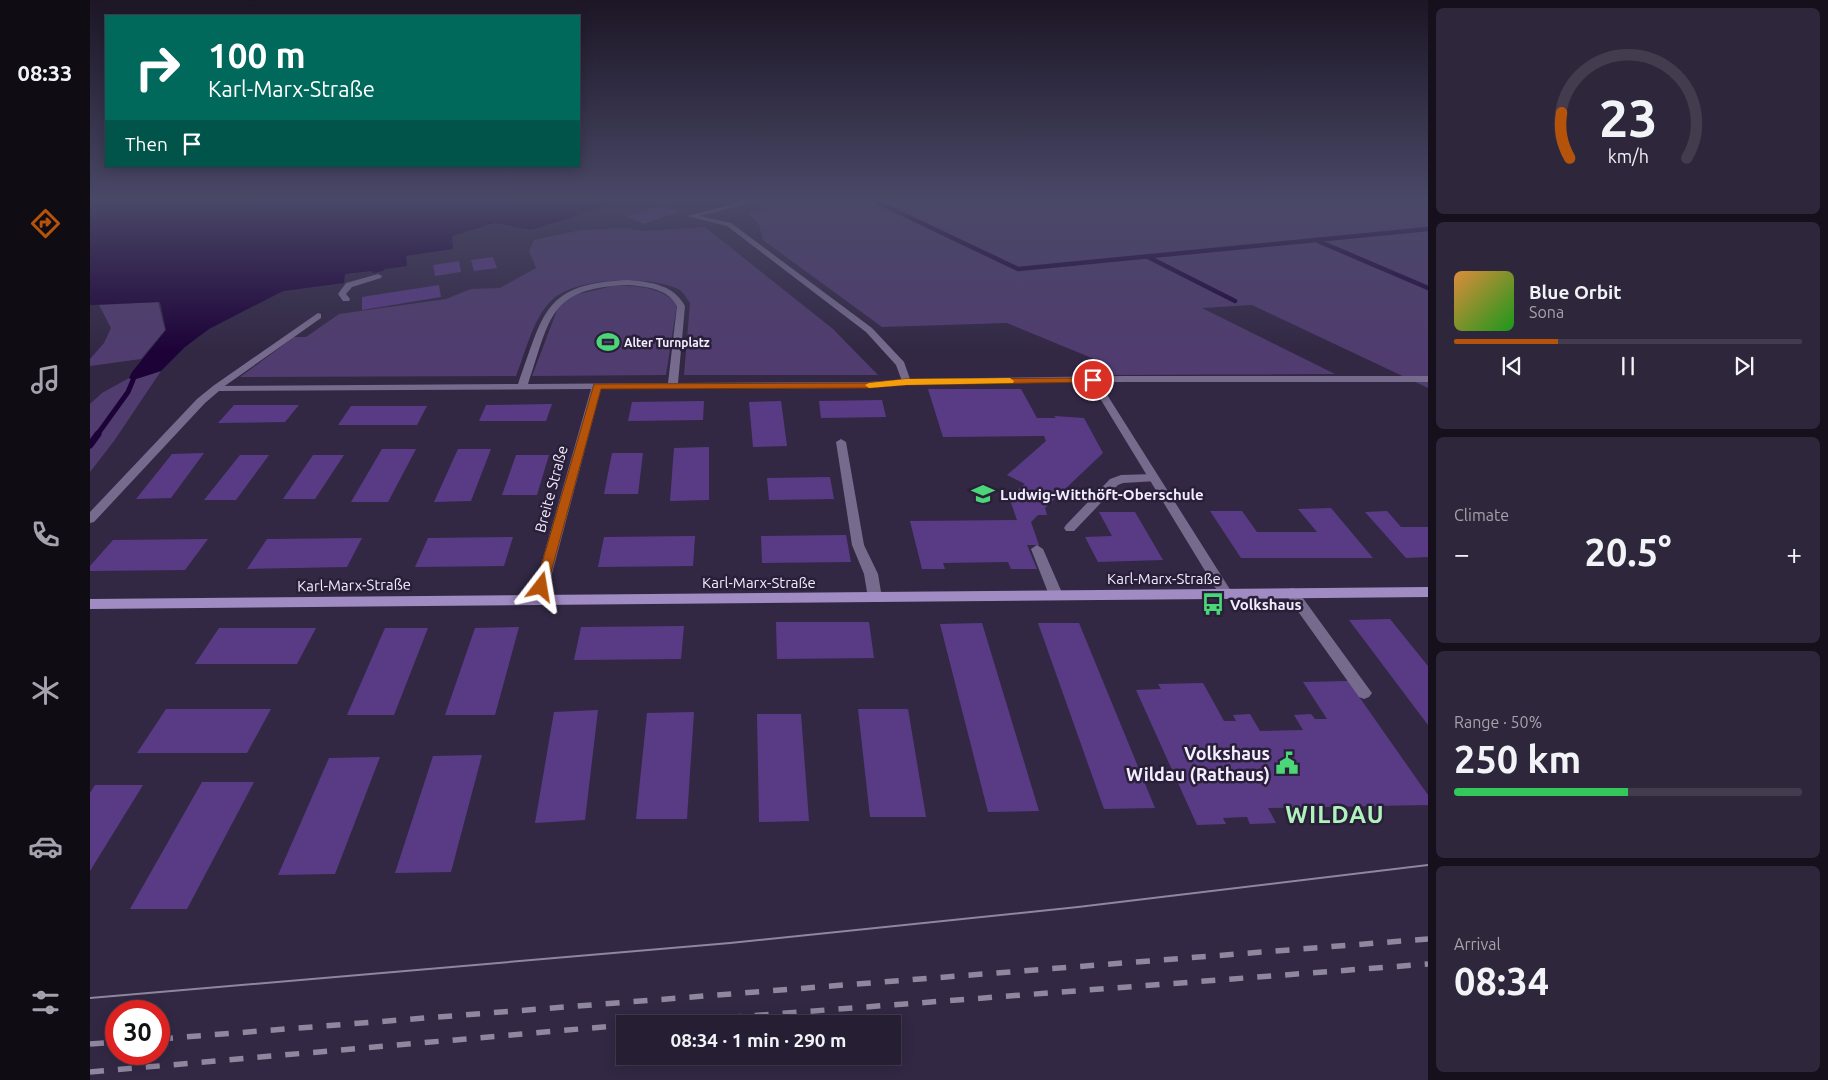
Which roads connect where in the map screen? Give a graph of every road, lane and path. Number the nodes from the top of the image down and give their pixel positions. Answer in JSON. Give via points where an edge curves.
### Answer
{"nodes":[{"id":1,"x":764,"y":250,"type":"edge"},
{"id":2,"x":378,"y":276,"type":"dead end"},
{"id":3,"x":346,"y":299,"type":"dead end"},
{"id":4,"x":318,"y":316,"type":"dead end"},
{"id":5,"x":1428,"y":379,"type":"edge"},
{"id":6,"x":1093,"y":380,"type":"junction"},
{"id":7,"x":906,"y":382,"type":"junction"},
{"id":8,"x":522,"y":386,"type":"junction"},
{"id":9,"x":597,"y":386,"type":"junction"},
{"id":10,"x":673,"y":386,"type":"junction"},
{"id":11,"x":216,"y":388,"type":"junction"},
{"id":12,"x":842,"y":442,"type":"dead end"},
{"id":13,"x":1153,"y":478,"type":"junction"},
{"id":14,"x":90,"y":519,"type":"edge"},
{"id":15,"x":1070,"y":528,"type":"dead end"},
{"id":16,"x":1037,"y":549,"type":"dead end"},
{"id":17,"x":1428,"y":592,"type":"edge"},
{"id":18,"x":1292,"y":593,"type":"junction"},
{"id":19,"x":1226,"y":594,"type":"junction"},
{"id":20,"x":1056,"y":595,"type":"junction"},
{"id":21,"x":875,"y":598,"type":"junction"},
{"id":22,"x":538,"y":600,"type":"junction"},
{"id":23,"x":90,"y":604,"type":"edge"},
{"id":24,"x":1364,"y":693,"type":"dead end"}],
"edges":[{"from":1,"to":7,"type":"street","via":[[869,330],[902,364]]},
{"from":2,"to":3,"type":"street","via":[[349,285],[342,294]]},
{"from":4,"to":11,"type":"street"},
{"from":5,"to":6,"type":"street"},
{"from":6,"to":7,"type":"street"},
{"from":6,"to":13,"type":"street"},
{"from":7,"to":10,"type":"street"},
{"from":8,"to":9,"type":"street"},
{"from":8,"to":10,"type":"street","via":[[555,304],[574,291],[624,283],[663,290],[672,294],[681,306]]},
{"from":8,"to":11,"type":"street"},
{"from":9,"to":10,"type":"street"},
{"from":9,"to":22,"type":"street","name":"Breite Straße"},
{"from":11,"to":14,"type":"street"},
{"from":12,"to":21,"type":"street","via":[[858,545],[871,574]]},
{"from":13,"to":15,"type":"street","via":[[1114,482]]},
{"from":13,"to":19,"type":"street"},
{"from":16,"to":20,"type":"street"},
{"from":17,"to":18,"type":"main road","name":"Karl-Marx-Straße"},
{"from":18,"to":19,"type":"main road","name":"Karl-Marx-Straße"},
{"from":18,"to":24,"type":"street"},
{"from":19,"to":20,"type":"main road","name":"Karl-Marx-Straße"},
{"from":20,"to":21,"type":"main road","name":"Karl-Marx-Straße"},
{"from":21,"to":22,"type":"main road","name":"Karl-Marx-Straße"},
{"from":22,"to":23,"type":"main road","name":"Karl-Marx-Straße"}]}
